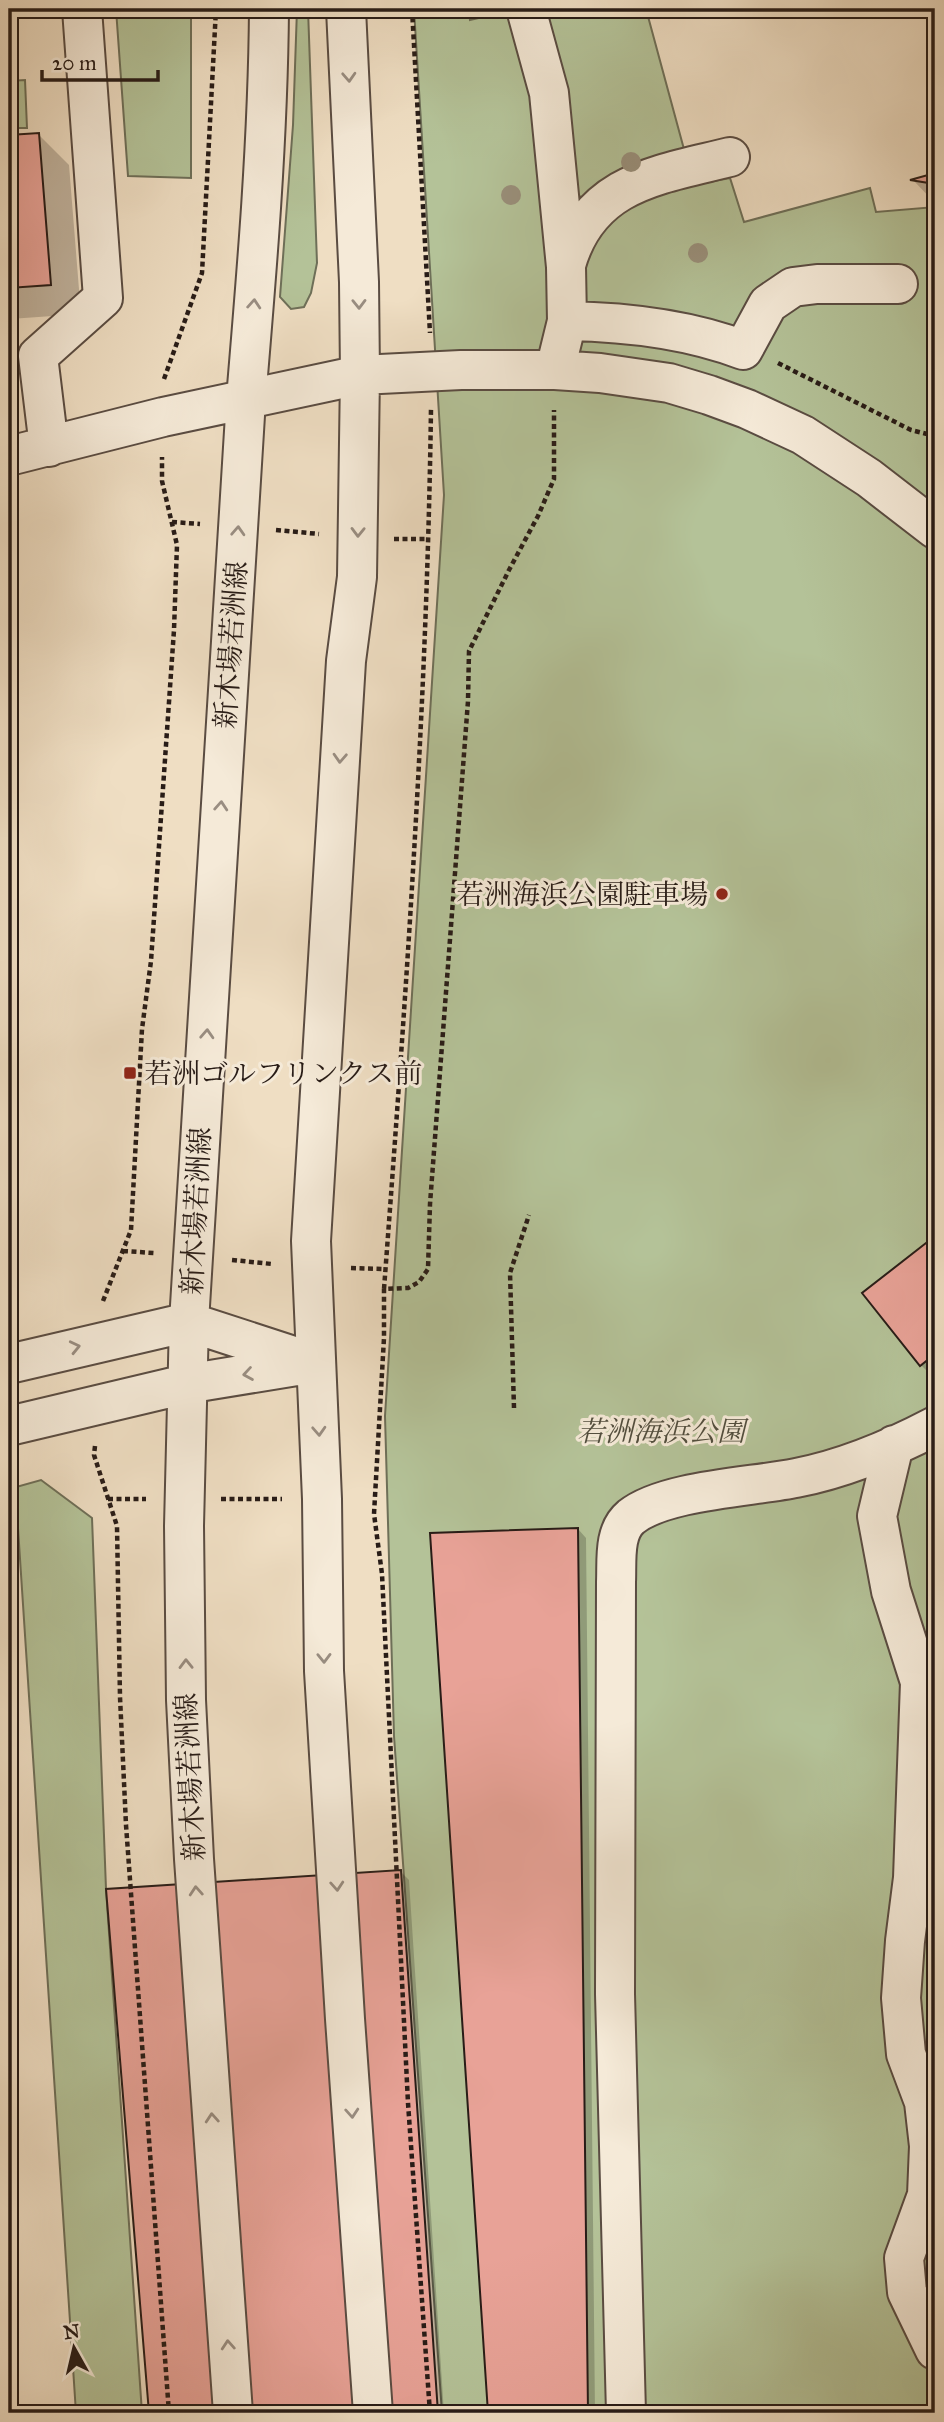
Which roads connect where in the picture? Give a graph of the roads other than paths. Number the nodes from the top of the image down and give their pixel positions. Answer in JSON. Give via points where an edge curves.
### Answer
{"nodes":[{"id":1,"x":82,"y":9,"type":"edge"},
{"id":2,"x":269,"y":9,"type":"edge"},
{"id":3,"x":346,"y":9,"type":"edge"},
{"id":4,"x":526,"y":9,"type":"edge"},
{"id":5,"x":730,"y":157,"type":"dead end"},
{"id":6,"x":566,"y":267,"type":"junction"},
{"id":7,"x":898,"y":284,"type":"dead end"},
{"id":8,"x":567,"y":321,"type":"junction"},
{"id":9,"x":555,"y":370,"type":"junction"},
{"id":10,"x":360,"y":374,"type":"junction"},
{"id":11,"x":246,"y":399,"type":"junction"},
{"id":12,"x":49,"y":447,"type":"junction"},
{"id":13,"x":9,"y":456,"type":"edge"},
{"id":14,"x":932,"y":528,"type":"edge"},
{"id":15,"x":189,"y":1322,"type":"junction"},
{"id":16,"x":315,"y":1363,"type":"junction"},
{"id":17,"x":9,"y":1364,"type":"edge"},
{"id":18,"x":186,"y":1384,"type":"junction"},
{"id":19,"x":9,"y":1426,"type":"edge"},
{"id":20,"x":935,"y":1426,"type":"edge"},
{"id":21,"x":894,"y":1445,"type":"junction"},
{"id":22,"x":935,"y":2350,"type":"edge"},
{"id":23,"x":233,"y":2413,"type":"edge"},
{"id":24,"x":373,"y":2413,"type":"edge"},
{"id":25,"x":626,"y":2413,"type":"edge"}],
"edges":[{"from":1,"to":12,"type":"street","via":[[103,298],[38,356]]},
{"from":11,"to":2,"type":"street","name":"新木場若洲線","one_way":true},
{"from":3,"to":10,"type":"street","one_way":true},
{"from":4,"to":6,"type":"street","via":[[550,101]]},
{"from":5,"to":6,"type":"street","via":[[649,179],[612,196],[599,206],[575,240]]},
{"from":6,"to":8,"type":"street"},
{"from":7,"to":8,"type":"street","via":[[793,287],[768,304],[743,350],[645,327]]},
{"from":8,"to":9,"type":"street"},
{"from":9,"to":10,"type":"street"},
{"from":9,"to":14,"type":"street","via":[[669,383],[747,409],[803,435],[869,478]]},
{"from":10,"to":11,"type":"street"},
{"from":10,"to":16,"type":"street","one_way":true,"via":[[358,577],[345,674],[311,1241]]},
{"from":11,"to":12,"type":"street"},
{"from":15,"to":11,"type":"street","name":"新木場若洲線","one_way":true},
{"from":12,"to":13,"type":"street"},
{"from":15,"to":16,"type":"street"},
{"from":17,"to":15,"type":"street","one_way":true},
{"from":15,"to":18,"type":"street","name":"新木場若洲線"},
{"from":16,"to":18,"type":"street","one_way":true},
{"from":16,"to":24,"type":"street","one_way":true,"via":[[324,1671]]},
{"from":18,"to":19,"type":"street"},
{"from":23,"to":18,"type":"street","name":"新木場若洲線","one_way":true,"via":[[186,1700]]},
{"from":20,"to":21,"type":"street"},
{"from":21,"to":22,"type":"street","via":[[877,1516],[891,1591],[920,1682],[914,1878],[901,1997],[906,2054],[925,2102],[929,2146],[927,2195],[904,2258],[907,2291]]},
{"from":21,"to":25,"type":"street","via":[[798,1478],[661,1502],[631,1518],[618,1535],[615,1994]]}]}
